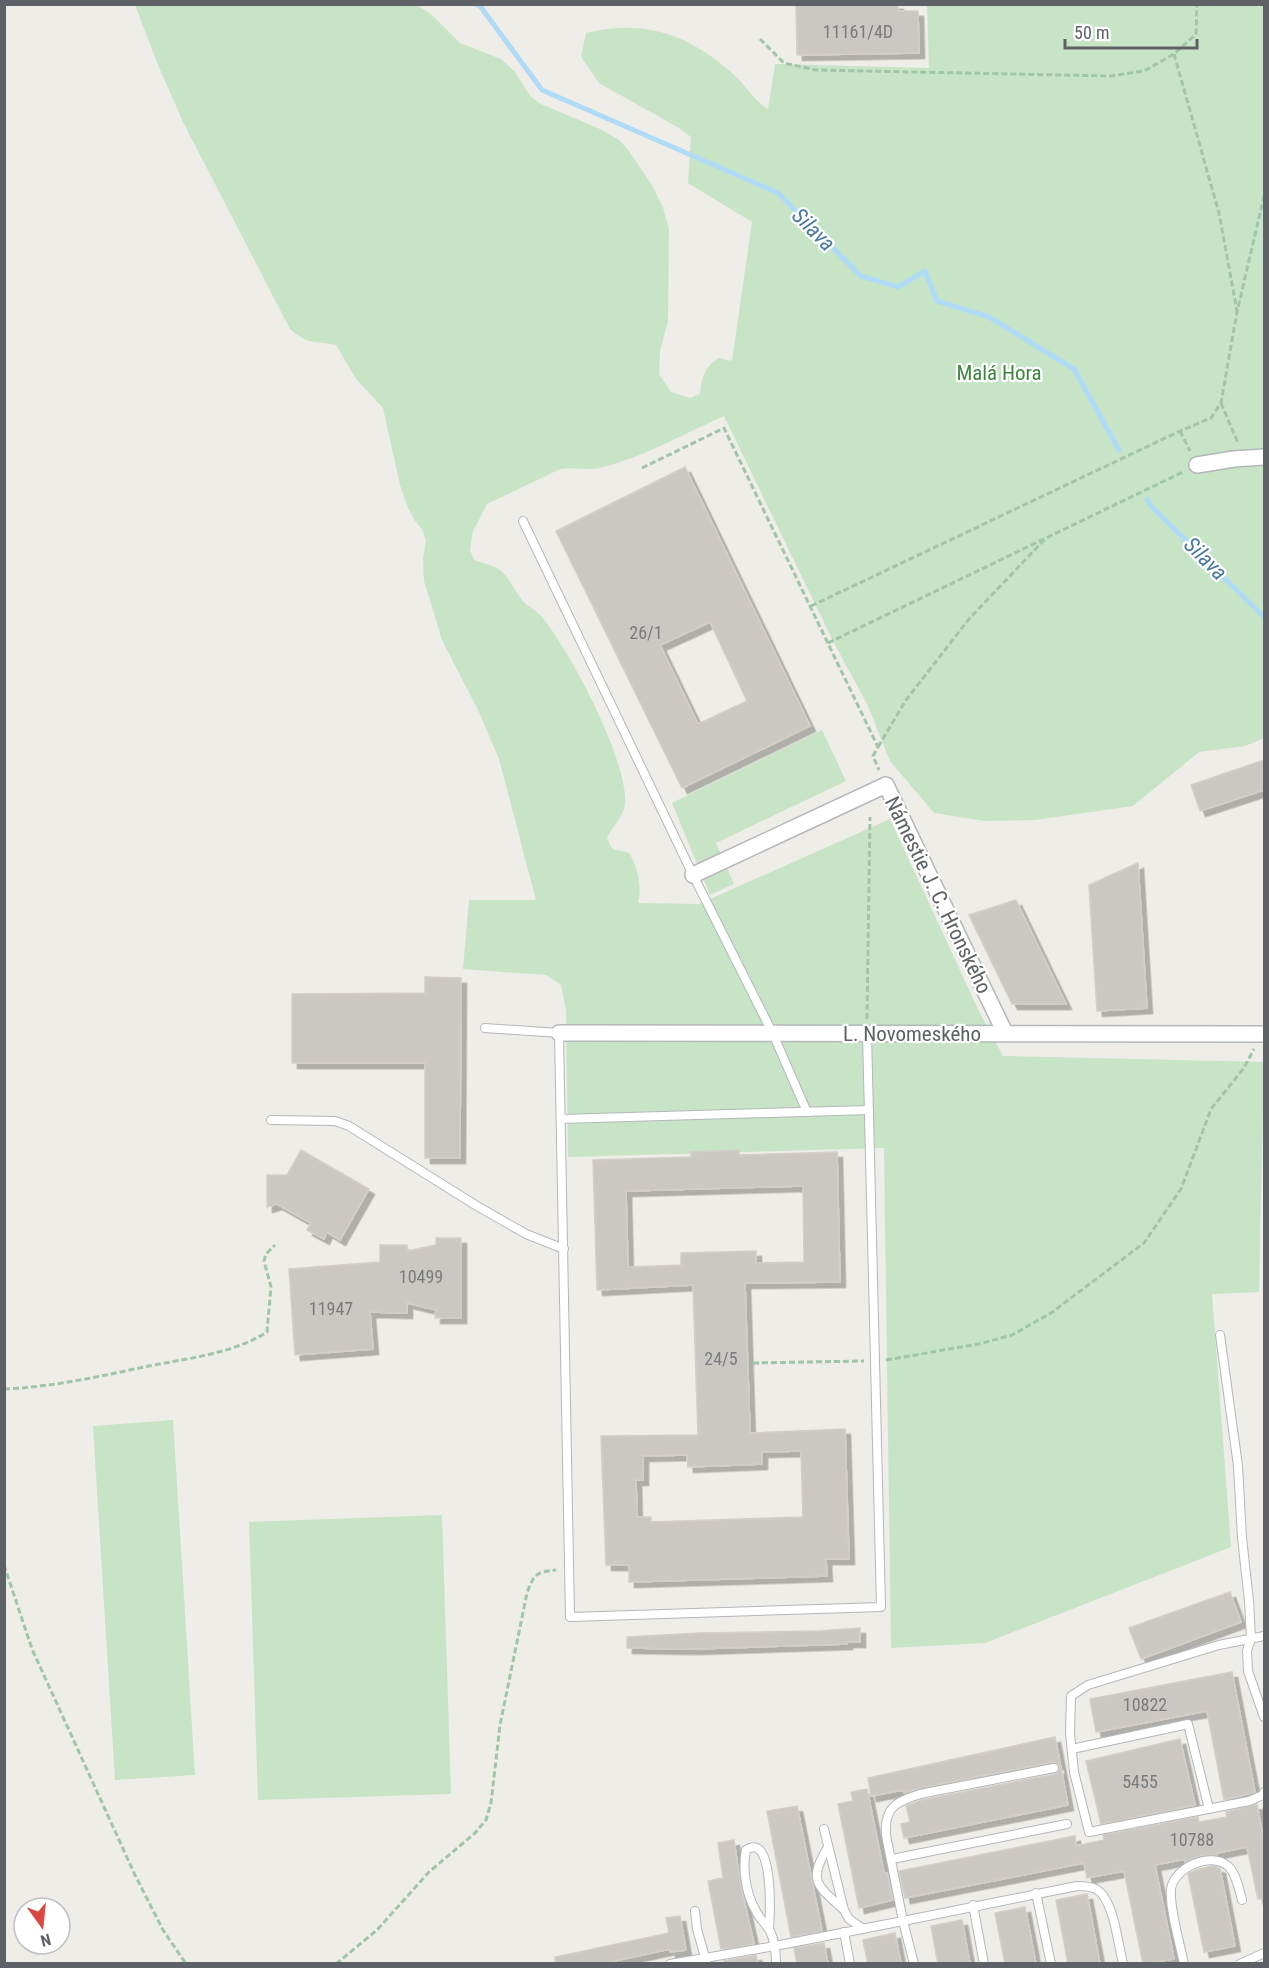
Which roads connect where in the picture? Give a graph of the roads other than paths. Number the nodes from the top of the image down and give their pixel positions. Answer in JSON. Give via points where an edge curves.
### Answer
{"nodes":[{"id":1,"x":1264,"y":457,"type":"edge"},
{"id":2,"x":1197,"y":465,"type":"road end"},
{"id":3,"x":522,"y":521,"type":"dead end"},
{"id":4,"x":693,"y":876,"type":"junction"},
{"id":5,"x":485,"y":1028,"type":"dead end"},
{"id":6,"x":559,"y":1033,"type":"junction"},
{"id":7,"x":1005,"y":1033,"type":"junction"},
{"id":8,"x":773,"y":1034,"type":"junction"},
{"id":9,"x":1264,"y":1034,"type":"edge"},
{"id":10,"x":867,"y":1035,"type":"junction"},
{"id":11,"x":869,"y":1110,"type":"junction"},
{"id":12,"x":807,"y":1112,"type":"junction"},
{"id":13,"x":561,"y":1119,"type":"junction"},
{"id":14,"x":272,"y":1120,"type":"dead end"},
{"id":15,"x":564,"y":1249,"type":"junction"},
{"id":16,"x":1220,"y":1335,"type":"dead end"},
{"id":17,"x":1264,"y":1636,"type":"edge"},
{"id":18,"x":1251,"y":1638,"type":"junction"},
{"id":19,"x":1264,"y":1717,"type":"edge"},
{"id":20,"x":1072,"y":1749,"type":"junction"},
{"id":21,"x":1054,"y":1768,"type":"dead end"},
{"id":22,"x":1264,"y":1792,"type":"edge"},
{"id":23,"x":1209,"y":1809,"type":"junction"},
{"id":24,"x":1067,"y":1824,"type":"dead end"},
{"id":25,"x":824,"y":1829,"type":"dead end"},
{"id":26,"x":828,"y":1847,"type":"junction"},
{"id":27,"x":892,"y":1859,"type":"junction"},
{"id":28,"x":1036,"y":1893,"type":"junction"},
{"id":29,"x":1242,"y":1900,"type":"dead end"},
{"id":30,"x":973,"y":1905,"type":"junction"},
{"id":31,"x":844,"y":1910,"type":"junction"},
{"id":32,"x":695,"y":1911,"type":"dead end"},
{"id":33,"x":903,"y":1921,"type":"junction"},
{"id":34,"x":769,"y":1928,"type":"junction"},
{"id":35,"x":862,"y":1928,"type":"junction"},
{"id":36,"x":844,"y":1932,"type":"junction"},
{"id":37,"x":775,"y":1946,"type":"junction"},
{"id":38,"x":1264,"y":1953,"type":"edge"},
{"id":39,"x":707,"y":1960,"type":"edge"},
{"id":40,"x":670,"y":1964,"type":"edge"},
{"id":41,"x":776,"y":1964,"type":"edge"},
{"id":42,"x":850,"y":1964,"type":"edge"},
{"id":43,"x":914,"y":1964,"type":"edge"},
{"id":44,"x":984,"y":1964,"type":"edge"},
{"id":45,"x":1050,"y":1964,"type":"edge"},
{"id":46,"x":1123,"y":1964,"type":"edge"},
{"id":47,"x":1184,"y":1964,"type":"edge"},
{"id":48,"x":1240,"y":1964,"type":"edge"}],
"edges":[{"from":1,"to":2,"type":"street"},
{"from":3,"to":4,"type":"lane"},
{"from":4,"to":7,"type":"street","name":"Námestie J. C. Hronského","via":[[886,785]]},
{"from":4,"to":8,"type":"lane"},
{"from":5,"to":6,"type":"lane"},
{"from":6,"to":8,"type":"street","name":"L. Novomeského"},
{"from":6,"to":13,"type":"lane"},
{"from":7,"to":9,"type":"street","name":"L. Novomeského"},
{"from":7,"to":10,"type":"street","name":"L. Novomeského"},
{"from":8,"to":10,"type":"street","name":"L. Novomeského"},
{"from":8,"to":12,"type":"lane"},
{"from":10,"to":11,"type":"lane"},
{"from":11,"to":12,"type":"lane"},
{"from":11,"to":15,"type":"lane","via":[[881,1607],[570,1617]]},
{"from":12,"to":13,"type":"lane"},
{"from":13,"to":15,"type":"lane"},
{"from":14,"to":15,"type":"lane","via":[[335,1121],[350,1126],[477,1206],[526,1234]]},
{"from":16,"to":18,"type":"lane","via":[[1238,1466]]},
{"from":17,"to":18,"type":"lane"},
{"from":18,"to":19,"type":"lane","via":[[1248,1671]]},
{"from":18,"to":20,"type":"lane","via":[[1088,1685],[1071,1696]]},
{"from":20,"to":23,"type":"lane","via":[[1188,1724]]},
{"from":20,"to":23,"type":"lane","via":[[1089,1832]]},
{"from":21,"to":27,"type":"lane","via":[[899,1801],[885,1821]]},
{"from":22,"to":23,"type":"lane","via":[[1249,1801]]},
{"from":24,"to":27,"type":"lane"},
{"from":25,"to":26,"type":"lane"},
{"from":26,"to":31,"type":"lane"},
{"from":26,"to":31,"type":"lane","via":[[817,1869],[817,1879]]},
{"from":27,"to":33,"type":"lane"},
{"from":28,"to":30,"type":"lane"},
{"from":28,"to":45,"type":"lane"},
{"from":28,"to":46,"type":"lane","via":[[1077,1886],[1094,1888],[1104,1895]]},
{"from":29,"to":47,"type":"lane","via":[[1229,1866],[1220,1861],[1192,1864],[1183,1870],[1171,1890]]},
{"from":30,"to":33,"type":"lane"},
{"from":30,"to":44,"type":"lane"},
{"from":31,"to":35,"type":"lane"},
{"from":32,"to":39,"type":"lane"},
{"from":33,"to":35,"type":"lane"},
{"from":33,"to":43,"type":"lane"},
{"from":34,"to":34,"type":"lane","via":[[771,1899],[765,1860],[762,1851],[752,1846],[744,1858],[749,1896]]},
{"from":34,"to":37,"type":"lane"},
{"from":35,"to":36,"type":"lane"},
{"from":36,"to":37,"type":"lane"},
{"from":36,"to":42,"type":"lane"},
{"from":37,"to":39,"type":"lane"},
{"from":37,"to":41,"type":"lane"},
{"from":38,"to":48,"type":"lane"},
{"from":39,"to":40,"type":"lane"}]}
